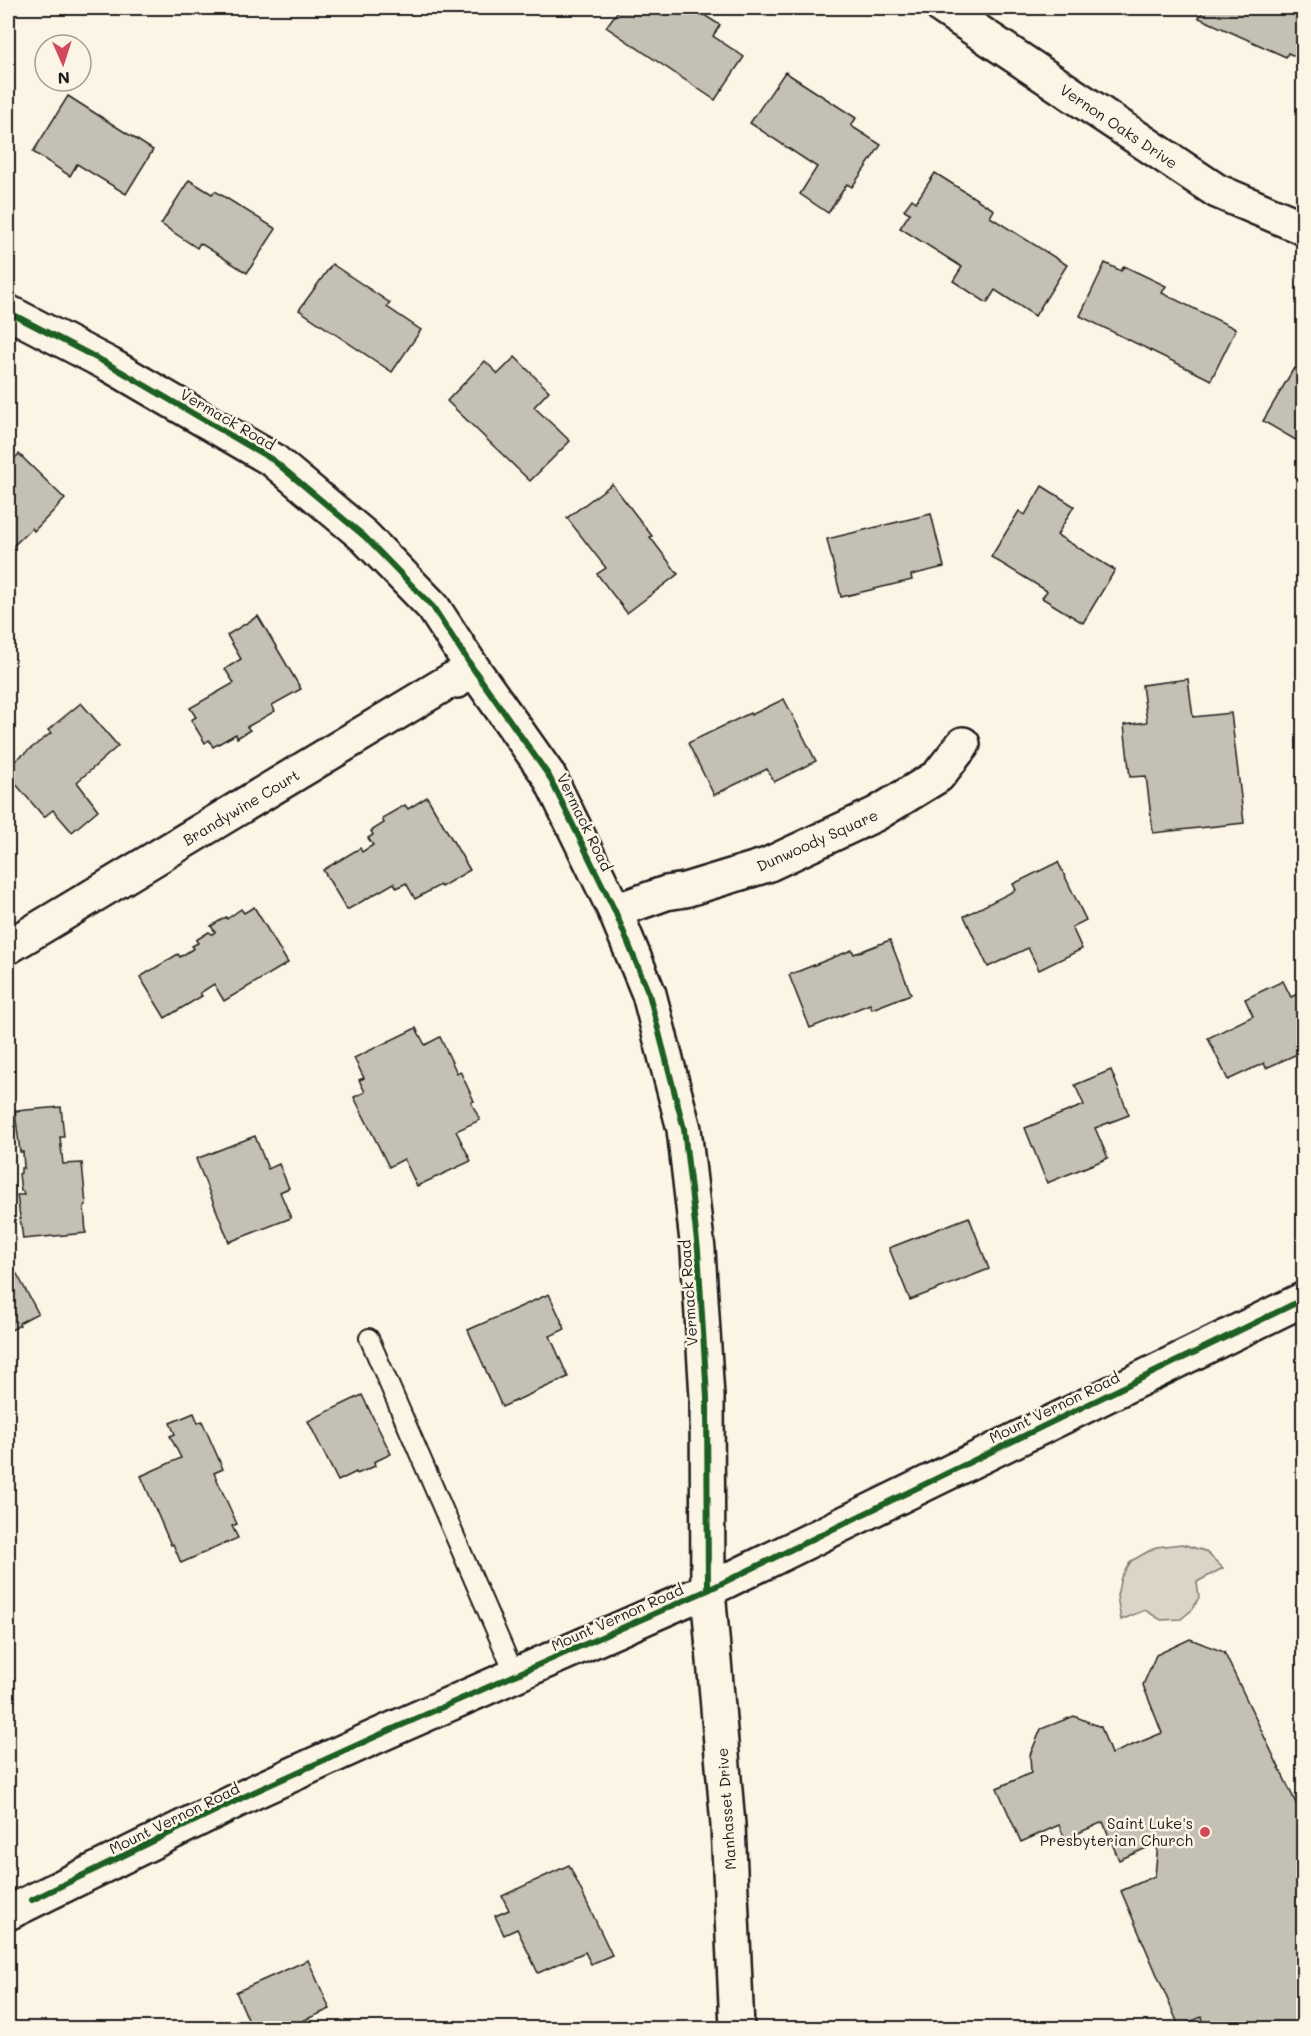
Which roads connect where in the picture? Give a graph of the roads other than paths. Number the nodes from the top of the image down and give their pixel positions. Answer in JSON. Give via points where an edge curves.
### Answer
{"nodes":[{"id":1,"x":943,"y":8,"type":"edge"},
{"id":2,"x":1304,"y":228,"type":"edge"},
{"id":3,"x":8,"y":312,"type":"edge"},
{"id":4,"x":472,"y":668,"type":"junction"},
{"id":5,"x":963,"y":744,"type":"dead end"},
{"id":6,"x":615,"y":911,"type":"junction"},
{"id":7,"x":8,"y":947,"type":"edge"},
{"id":8,"x":1304,"y":1299,"type":"edge"},
{"id":9,"x":369,"y":1338,"type":"dead end"},
{"id":10,"x":708,"y":1590,"type":"junction"},
{"id":11,"x":515,"y":1675,"type":"junction"},
{"id":12,"x":8,"y":1913,"type":"edge"},
{"id":13,"x":737,"y":2028,"type":"edge"}],
"edges":[{"from":1,"to":2,"type":"street","name":"Vernon Oaks Drive","via":[[1217,191]]},
{"from":3,"to":4,"type":"street","name":"Vermack Road","via":[[110,365],[273,459],[364,536],[433,607]]},
{"from":4,"to":6,"type":"street","name":"Vermack Road","via":[[549,776]]},
{"from":4,"to":7,"type":"street","name":"Brandywine Court","via":[[457,681],[453,679]]},
{"from":5,"to":6,"type":"street","name":"Dunwoody Square","via":[[938,776],[876,814],[767,865]]},
{"from":6,"to":10,"type":"street","name":"Vermack Road","via":[[649,994],[684,1129],[698,1250],[707,1397]]},
{"from":8,"to":10,"type":"street","name":"Mount Vernon Road"},
{"from":9,"to":11,"type":"lane"},
{"from":10,"to":11,"type":"street","name":"Mount Vernon Road"},
{"from":10,"to":13,"type":"street","name":"Manhasset Drive","via":[[728,1825]]},
{"from":11,"to":12,"type":"street","name":"Mount Vernon Road","via":[[255,1792]]}]}
